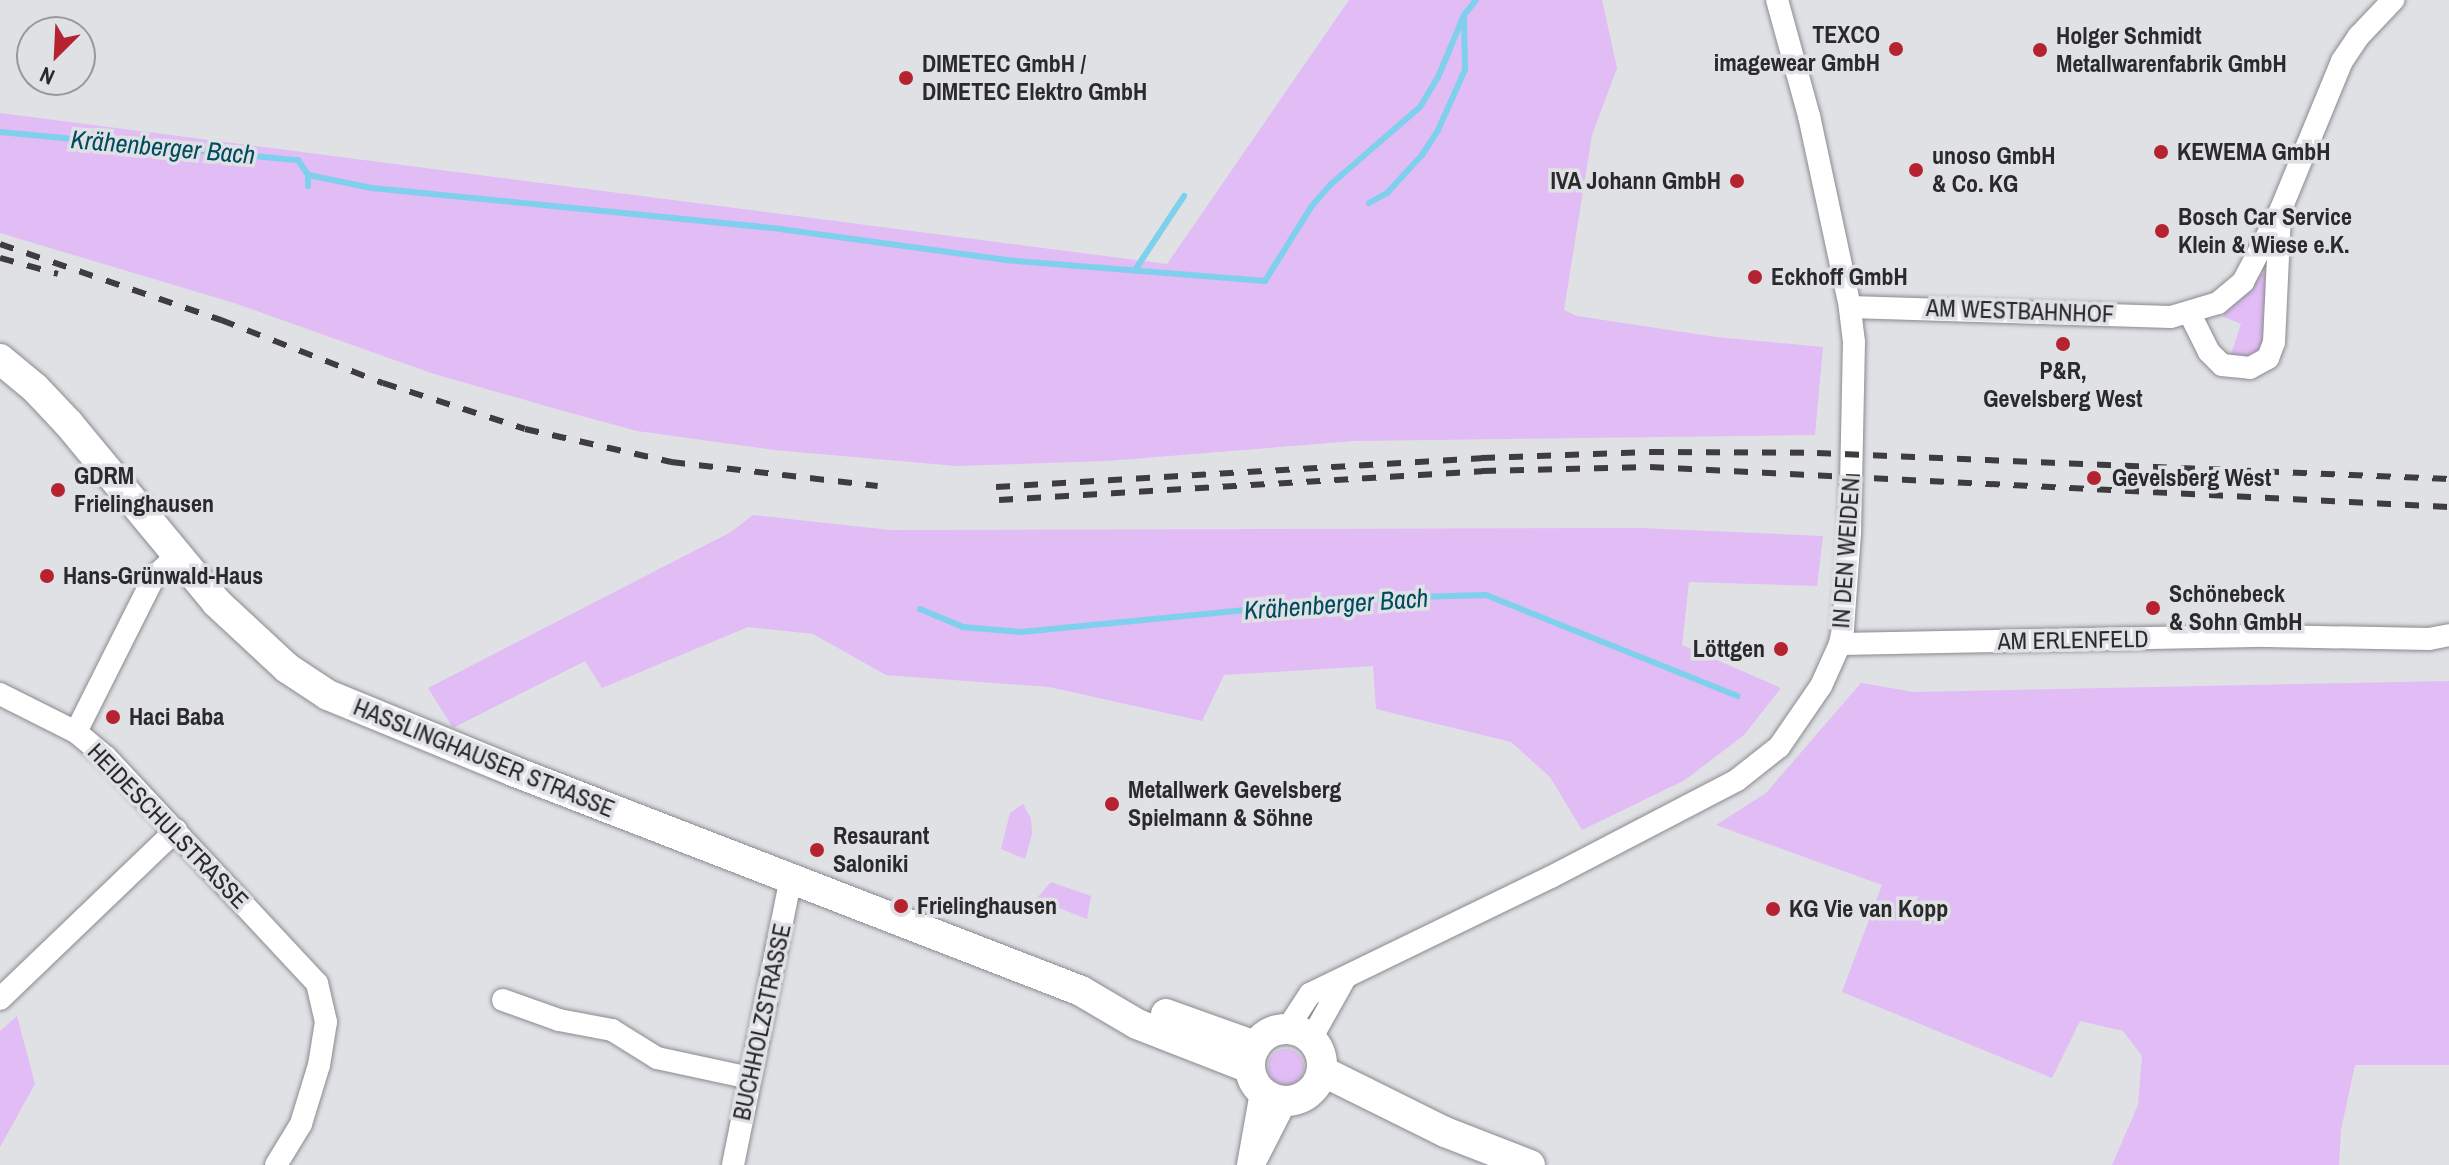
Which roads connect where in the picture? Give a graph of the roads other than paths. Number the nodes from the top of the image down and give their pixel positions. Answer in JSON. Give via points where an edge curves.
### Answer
{"nodes":[{"id":1,"x":1777,"y":0,"type":"edge"},
{"id":2,"x":2393,"y":0,"type":"edge"},
{"id":3,"x":2281,"y":209,"type":"junction"},
{"id":4,"x":1850,"y":307,"type":"junction"},
{"id":5,"x":2190,"y":314,"type":"junction"},
{"id":6,"x":0,"y":359,"type":"edge"},
{"id":7,"x":178,"y":555,"type":"junction"},
{"id":8,"x":2449,"y":635,"type":"edge"},
{"id":9,"x":1840,"y":644,"type":"junction"},
{"id":10,"x":0,"y":694,"type":"edge"},
{"id":11,"x":76,"y":732,"type":"junction"},
{"id":12,"x":176,"y":830,"type":"junction"},
{"id":13,"x":791,"y":878,"type":"junction"},
{"id":14,"x":0,"y":999,"type":"edge"},
{"id":15,"x":503,"y":1000,"type":"dead end"},
{"id":16,"x":1299,"y":1034,"type":"junction"},
{"id":17,"x":1322,"y":1071,"type":"junction"},
{"id":18,"x":750,"y":1078,"type":"junction"},
{"id":19,"x":1271,"y":1081,"type":"junction"},
{"id":20,"x":1445,"y":1132,"type":"junction"},
{"id":21,"x":276,"y":1165,"type":"edge"},
{"id":22,"x":733,"y":1165,"type":"edge"},
{"id":23,"x":1251,"y":1165,"type":"edge"},
{"id":24,"x":1530,"y":1165,"type":"edge"}],
"edges":[{"from":1,"to":4,"type":"street","name":"IN DEN WEIDEN","via":[[1809,116]]},
{"from":2,"to":3,"type":"street","name":"AM WESTBAHNHOF","via":[[2342,61]]},
{"from":3,"to":5,"type":"street","name":"AM WESTBAHNHOF","via":[[2243,282],[2218,303]]},
{"from":3,"to":5,"type":"street","name":"AM WESTBAHNHOF","via":[[2274,342],[2268,358],[2250,368],[2222,365],[2209,352]]},
{"from":4,"to":5,"type":"street","name":"AM WESTBAHNHOF"},
{"from":4,"to":9,"type":"street","name":"IN DEN WEIDEN","via":[[1852,465]]},
{"from":6,"to":7,"type":"main road","name":"HASSLINGHAUSER STRASSE","via":[[69,424]]},
{"from":7,"to":11,"type":"street","via":[[154,577]]},
{"from":7,"to":13,"type":"main road","name":"HASSLINGHAUSER STRASSE","via":[[243,630],[328,695]]},
{"from":8,"to":9,"type":"street","name":"AM ERLENFELD"},
{"from":9,"to":16,"type":"street","name":"IN DEN WEIDEN","via":[[1806,712],[1779,747],[1737,780],[1344,980]]},
{"from":10,"to":11,"type":"street","name":"HEIDESCHULSTRASSE"},
{"from":11,"to":12,"type":"street","name":"HEIDESCHULSTRASSE"},
{"from":12,"to":14,"type":"street"},
{"from":12,"to":21,"type":"street","name":"HEIDESCHULSTRASSE","via":[[317,983],[326,1022],[319,1065],[301,1124]]},
{"from":13,"to":18,"type":"street","name":"BUCHHOLZSTRASSE"},
{"from":13,"to":19,"type":"main road","name":"HASSLINGHAUSER STRASSE","via":[[1081,991],[1143,1005]]},
{"from":15,"to":18,"type":"street","via":[[559,1020],[612,1030],[657,1058]]},
{"from":16,"to":17,"type":"main road","via":[[1322,1059]]},
{"from":16,"to":19,"type":"main road","via":[[1274,1030]]},
{"from":17,"to":19,"type":"main road","via":[[1319,1081]]},
{"from":17,"to":20,"type":"main road","name":"HASSLINGHAUSER STRASSE"},
{"from":18,"to":22,"type":"street","name":"BUCHHOLZSTRASSE"},
{"from":19,"to":20,"type":"main road","name":"HASSLINGHAUSER STRASSE"},
{"from":19,"to":23,"type":"street"},
{"from":20,"to":24,"type":"main road","name":"HASSLINGHAUSER STRASSE"}]}
